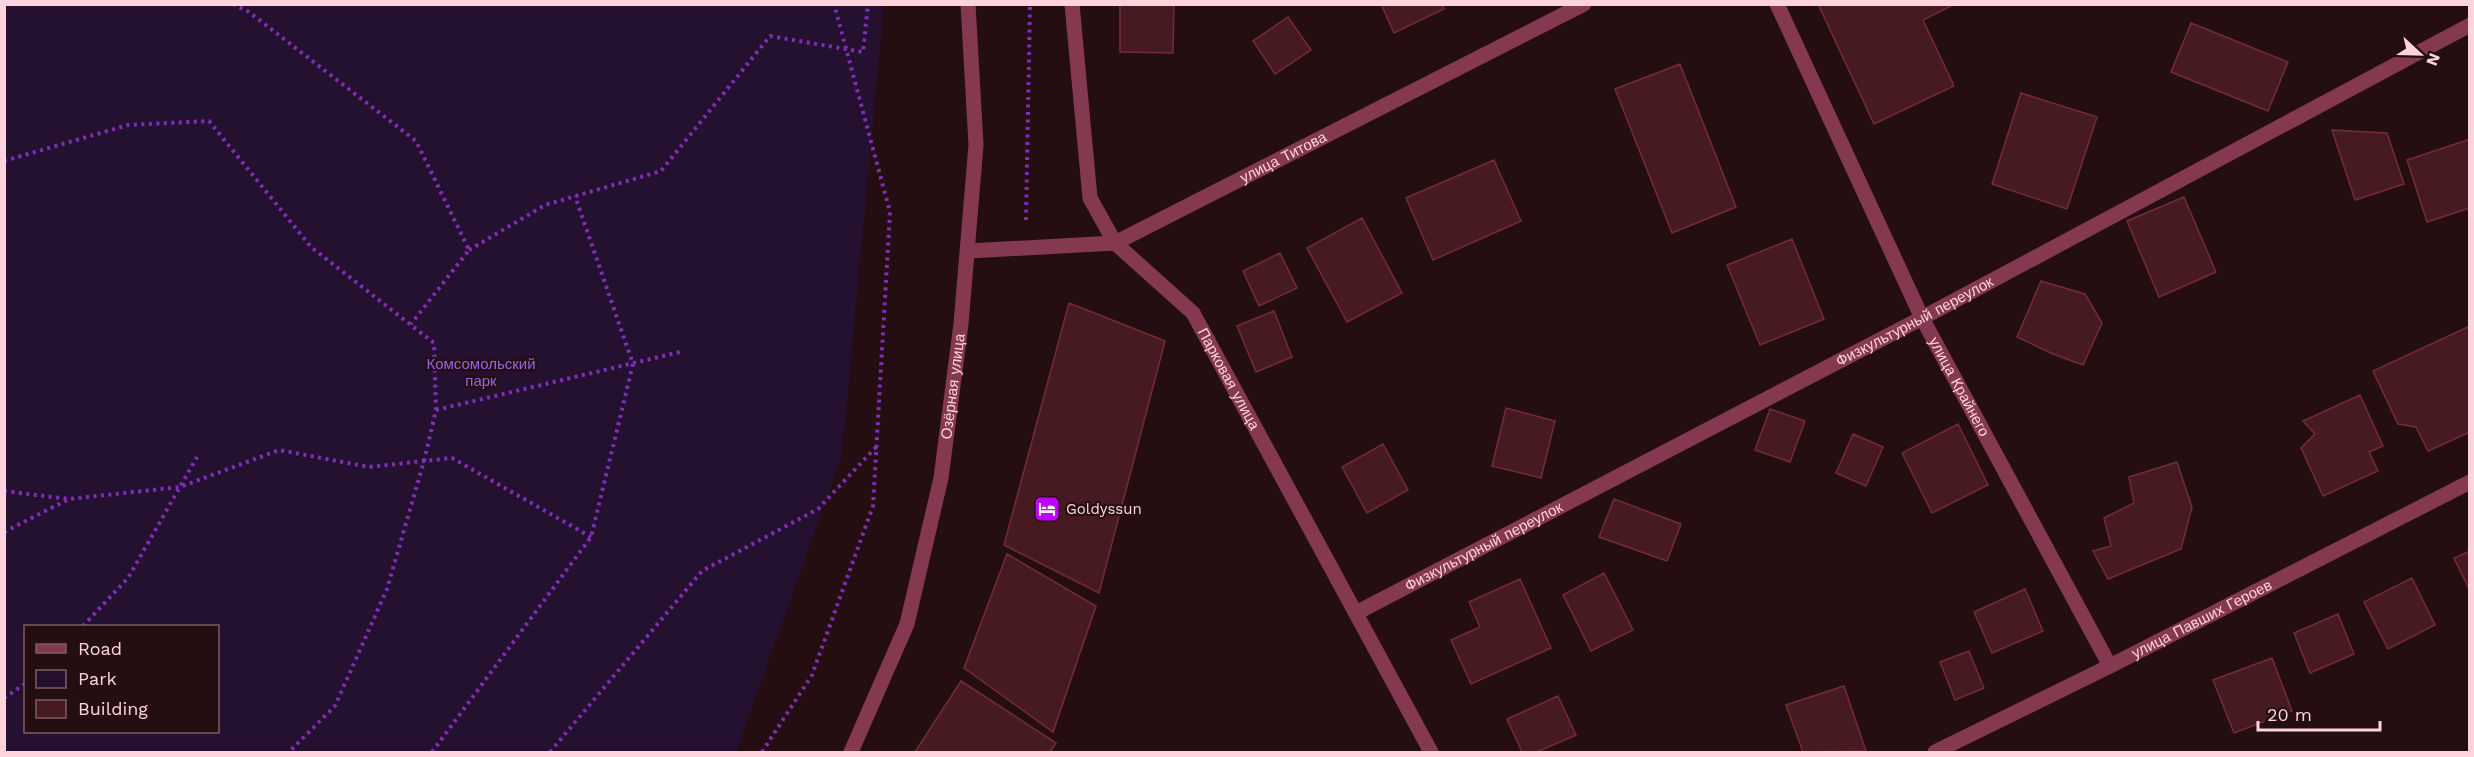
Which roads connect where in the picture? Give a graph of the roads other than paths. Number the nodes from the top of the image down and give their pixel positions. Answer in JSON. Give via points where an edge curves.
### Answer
{"nodes":[{"id":1,"x":968,"y":4,"type":"edge"},
{"id":2,"x":1072,"y":4,"type":"edge"},
{"id":3,"x":1584,"y":4,"type":"edge"},
{"id":4,"x":1777,"y":4,"type":"edge"},
{"id":5,"x":2469,"y":25,"type":"edge"},
{"id":6,"x":1115,"y":243,"type":"junction"},
{"id":7,"x":968,"y":251,"type":"junction"},
{"id":8,"x":1922,"y":318,"type":"junction"},
{"id":9,"x":2469,"y":482,"type":"edge"},
{"id":10,"x":1356,"y":613,"type":"junction"},
{"id":11,"x":2110,"y":666,"type":"junction"},
{"id":12,"x":851,"y":753,"type":"edge"},
{"id":13,"x":1431,"y":753,"type":"edge"},
{"id":14,"x":1935,"y":753,"type":"edge"}],
"edges":[{"from":1,"to":7,"type":"street","name":"Озёрная улица","via":[[976,145]]},
{"from":2,"to":6,"type":"street","name":"Парковая улица","via":[[1090,198]]},
{"from":3,"to":6,"type":"street","name":"улица Титова"},
{"from":4,"to":8,"type":"street","name":"улица Крайнего"},
{"from":5,"to":8,"type":"street","name":"Физкультурный переулок"},
{"from":6,"to":7,"type":"street","name":"улица Титова"},
{"from":6,"to":10,"type":"street","name":"Парковая улица","via":[[1193,313]]},
{"from":7,"to":12,"type":"street","name":"Озёрная улица","via":[[941,478],[908,624]]},
{"from":8,"to":10,"type":"street","name":"Физкультурный переулок"},
{"from":8,"to":11,"type":"street","name":"улица Крайнего"},
{"from":9,"to":11,"type":"street","name":"улица Павших Героев"},
{"from":10,"to":13,"type":"street","name":"Парковая улица"},
{"from":11,"to":14,"type":"street","name":"улица Павших Героев"}]}
